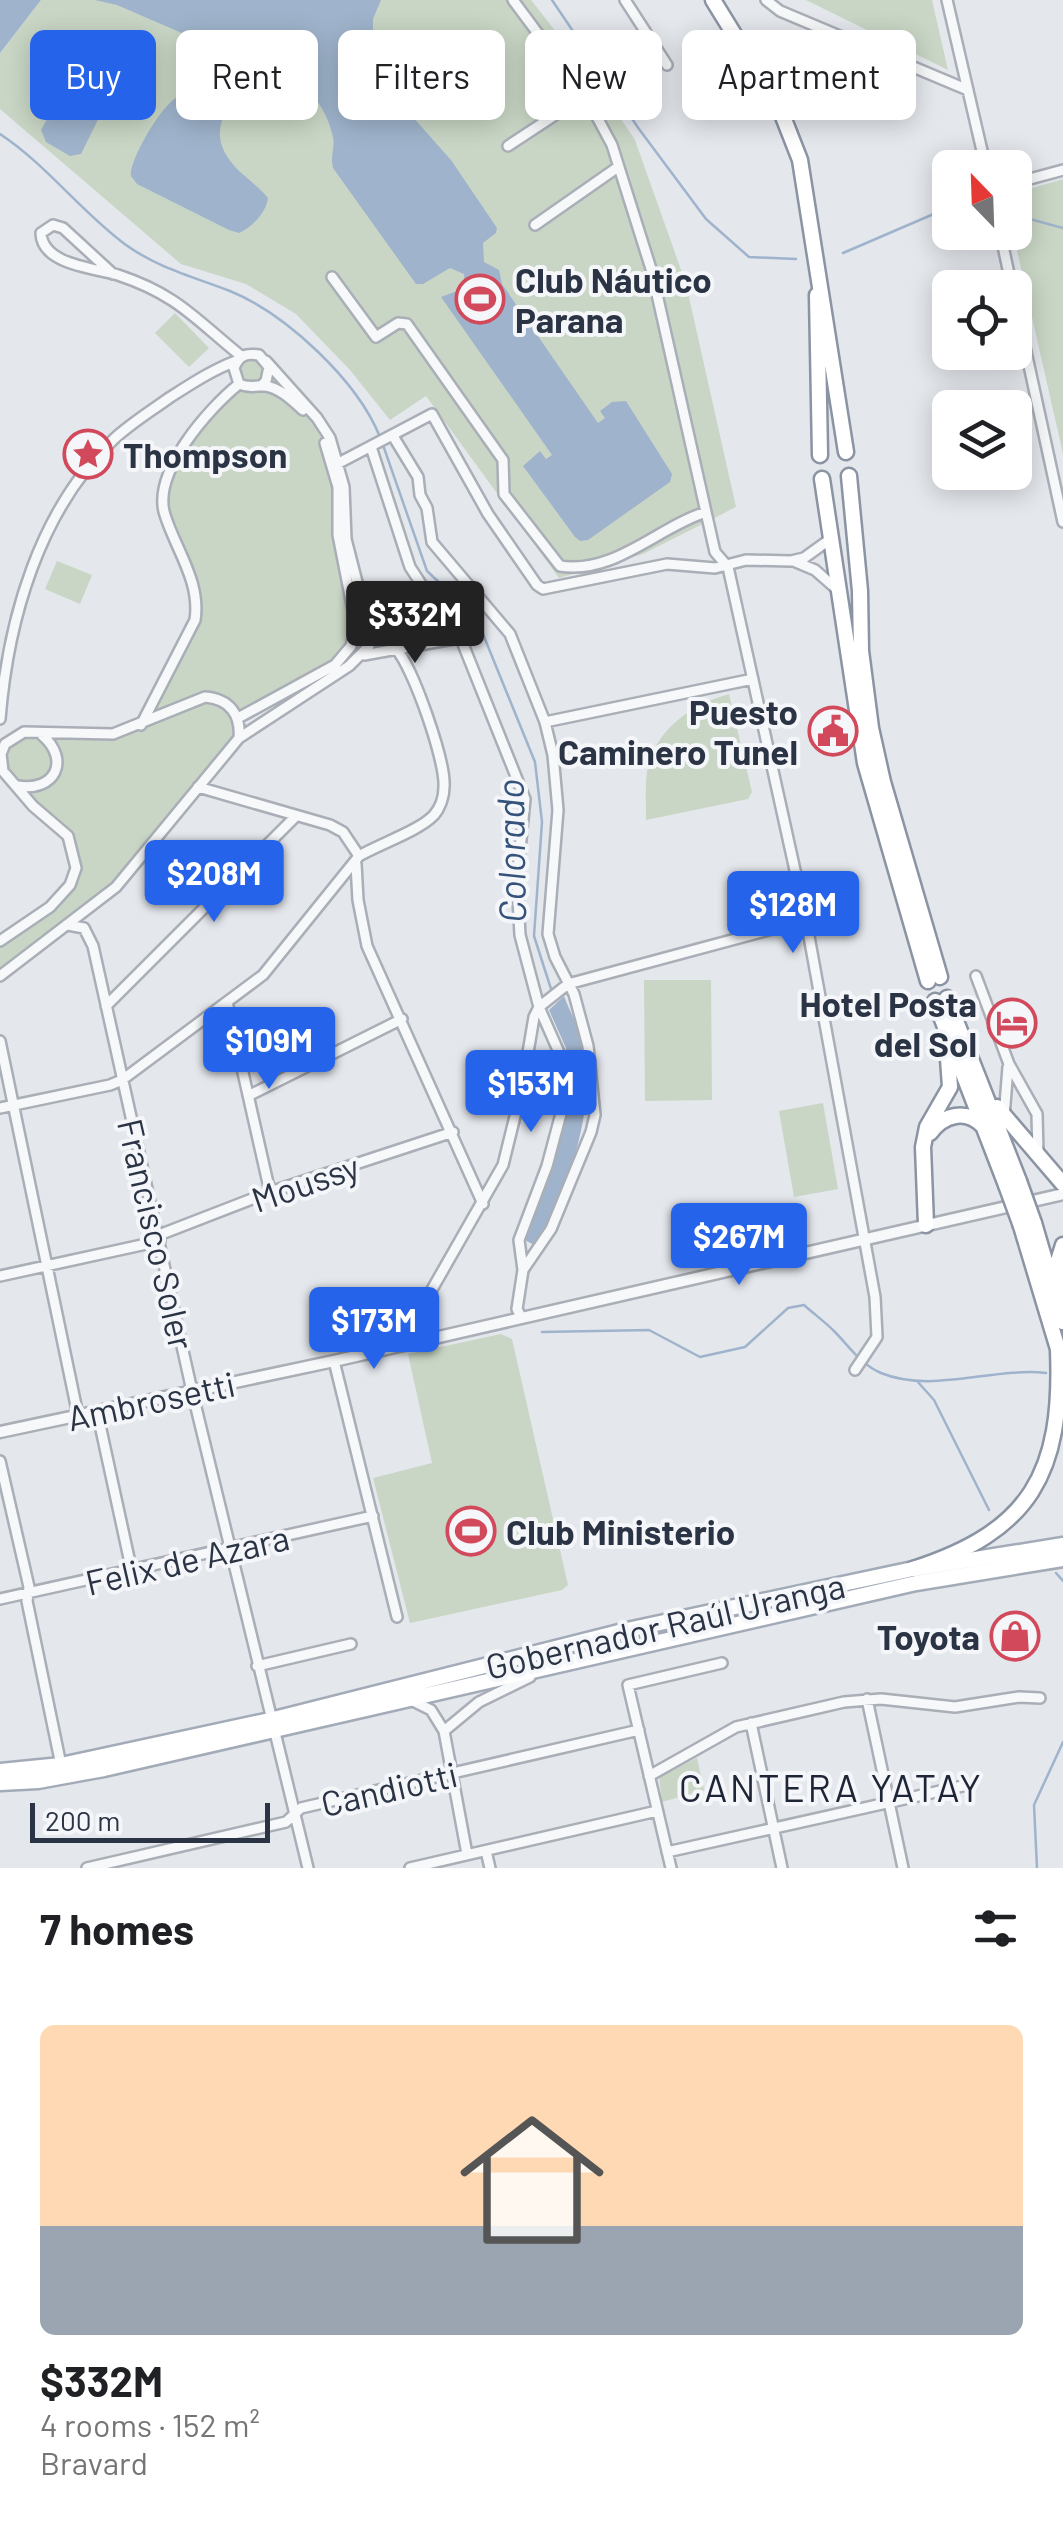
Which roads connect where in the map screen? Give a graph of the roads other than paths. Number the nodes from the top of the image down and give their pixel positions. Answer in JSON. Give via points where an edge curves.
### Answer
{"nodes":[{"id":1,"x":513,"y":0,"type":"edge"},
{"id":2,"x":625,"y":0,"type":"edge"},
{"id":3,"x":713,"y":0,"type":"edge"},
{"id":4,"x":766,"y":0,"type":"edge"},
{"id":5,"x":947,"y":0,"type":"edge"},
{"id":6,"x":535,"y":30,"type":"edge"},
{"id":7,"x":667,"y":65,"type":"dead end"},
{"id":8,"x":968,"y":90,"type":"junction"},
{"id":9,"x":548,"y":120,"type":"edge"},
{"id":10,"x":600,"y":120,"type":"edge"},
{"id":11,"x":508,"y":146,"type":"dead end"},
{"id":12,"x":982,"y":150,"type":"edge"},
{"id":13,"x":618,"y":167,"type":"junction"},
{"id":14,"x":1063,"y":170,"type":"edge"},
{"id":15,"x":1032,"y":178,"type":"edge"},
{"id":16,"x":535,"y":226,"type":"dead end"},
{"id":17,"x":112,"y":274,"type":"junction"},
{"id":18,"x":818,"y":274,"type":"junction"},
{"id":19,"x":332,"y":277,"type":"dead end"},
{"id":20,"x":239,"y":359,"type":"junction"},
{"id":21,"x":266,"y":361,"type":"junction"},
{"id":22,"x":1030,"y":370,"type":"edge"},
{"id":23,"x":210,"y":373,"type":"junction"},
{"id":24,"x":240,"y":384,"type":"junction"},
{"id":25,"x":261,"y":386,"type":"junction"},
{"id":26,"x":228,"y":393,"type":"junction"},
{"id":27,"x":393,"y":436,"type":"junction"},
{"id":28,"x":371,"y":447,"type":"junction"},
{"id":29,"x":846,"y":452,"type":"dead end"},
{"id":30,"x":820,"y":454,"type":"dead end"},
{"id":31,"x":336,"y":465,"type":"junction"},
{"id":32,"x":849,"y":476,"type":"dead end"},
{"id":33,"x":822,"y":478,"type":"dead end"},
{"id":34,"x":706,"y":512,"type":"junction"},
{"id":35,"x":1063,"y":522,"type":"edge"},
{"id":36,"x":830,"y":540,"type":"junction"},
{"id":37,"x":791,"y":561,"type":"junction"},
{"id":38,"x":728,"y":567,"type":"junction"},
{"id":39,"x":838,"y":591,"type":"junction"},
{"id":40,"x":459,"y":638,"type":"junction"},
{"id":41,"x":396,"y":649,"type":"junction"},
{"id":42,"x":362,"y":656,"type":"junction"},
{"id":43,"x":752,"y":679,"type":"junction"},
{"id":44,"x":0,"y":718,"type":"edge"},
{"id":45,"x":238,"y":718,"type":"junction"},
{"id":46,"x":544,"y":722,"type":"junction"},
{"id":47,"x":141,"y":726,"type":"junction"},
{"id":48,"x":24,"y":732,"type":"junction"},
{"id":49,"x":42,"y":735,"type":"junction"},
{"id":50,"x":239,"y":738,"type":"junction"},
{"id":51,"x":1,"y":752,"type":"edge"},
{"id":52,"x":9,"y":785,"type":"edge"},
{"id":53,"x":198,"y":787,"type":"junction"},
{"id":54,"x":295,"y":817,"type":"junction"},
{"id":55,"x":357,"y":860,"type":"junction"},
{"id":56,"x":333,"y":891,"type":"junction"},
{"id":57,"x":358,"y":900,"type":"junction"},
{"id":58,"x":806,"y":920,"type":"junction"},
{"id":59,"x":68,"y":925,"type":"junction"},
{"id":60,"x":0,"y":941,"type":"edge"},
{"id":61,"x":0,"y":976,"type":"edge"},
{"id":62,"x":976,"y":976,"type":"dead end"},
{"id":63,"x":565,"y":986,"type":"junction"},
{"id":64,"x":227,"y":1002,"type":"junction"},
{"id":65,"x":542,"y":1005,"type":"junction"},
{"id":66,"x":106,"y":1006,"type":"junction"},
{"id":67,"x":402,"y":1019,"type":"junction"},
{"id":68,"x":946,"y":1030,"type":"junction"},
{"id":69,"x":0,"y":1041,"type":"edge"},
{"id":70,"x":1009,"y":1064,"type":"junction"},
{"id":71,"x":122,"y":1080,"type":"junction"},
{"id":72,"x":250,"y":1096,"type":"junction"},
{"id":73,"x":987,"y":1096,"type":"junction"},
{"id":74,"x":12,"y":1105,"type":"junction"},
{"id":75,"x":0,"y":1108,"type":"edge"},
{"id":76,"x":1004,"y":1115,"type":"junction"},
{"id":77,"x":453,"y":1132,"type":"junction"},
{"id":78,"x":997,"y":1138,"type":"junction"},
{"id":79,"x":923,"y":1147,"type":"junction"},
{"id":80,"x":1038,"y":1153,"type":"junction"},
{"id":81,"x":1063,"y":1184,"type":"edge"},
{"id":82,"x":270,"y":1192,"type":"junction"},
{"id":83,"x":1063,"y":1194,"type":"edge"},
{"id":84,"x":483,"y":1204,"type":"junction"},
{"id":85,"x":1027,"y":1224,"type":"junction"},
{"id":86,"x":926,"y":1225,"type":"junction"},
{"id":87,"x":159,"y":1238,"type":"junction"},
{"id":88,"x":865,"y":1239,"type":"junction"},
{"id":89,"x":1063,"y":1245,"type":"edge"},
{"id":90,"x":47,"y":1266,"type":"junction"},
{"id":91,"x":522,"y":1270,"type":"junction"},
{"id":92,"x":0,"y":1276,"type":"edge"},
{"id":93,"x":1063,"y":1292,"type":"edge"},
{"id":94,"x":521,"y":1318,"type":"junction"},
{"id":95,"x":1063,"y":1322,"type":"edge"},
{"id":96,"x":405,"y":1344,"type":"junction"},
{"id":97,"x":1061,"y":1358,"type":"edge"},
{"id":98,"x":334,"y":1360,"type":"junction"},
{"id":99,"x":855,"y":1370,"type":"dead end"},
{"id":100,"x":192,"y":1391,"type":"junction"},
{"id":101,"x":97,"y":1411,"type":"junction"},
{"id":102,"x":78,"y":1415,"type":"junction"},
{"id":103,"x":0,"y":1432,"type":"edge"},
{"id":104,"x":0,"y":1461,"type":"edge"},
{"id":105,"x":373,"y":1516,"type":"junction"},
{"id":106,"x":1063,"y":1545,"type":"edge"},
{"id":107,"x":230,"y":1550,"type":"junction"},
{"id":108,"x":1063,"y":1559,"type":"edge"},
{"id":109,"x":913,"y":1570,"type":"junction"},
{"id":110,"x":132,"y":1572,"type":"junction"},
{"id":111,"x":28,"y":1594,"type":"junction"},
{"id":112,"x":0,"y":1599,"type":"edge"},
{"id":113,"x":398,"y":1617,"type":"dead end"},
{"id":114,"x":351,"y":1644,"type":"dead end"},
{"id":115,"x":722,"y":1663,"type":"dead end"},
{"id":116,"x":258,"y":1666,"type":"junction"},
{"id":117,"x":556,"y":1666,"type":"junction"},
{"id":118,"x":1040,"y":1698,"type":"dead end"},
{"id":119,"x":409,"y":1700,"type":"junction"},
{"id":120,"x":867,"y":1700,"type":"junction"},
{"id":121,"x":751,"y":1723,"type":"junction"},
{"id":122,"x":272,"y":1726,"type":"junction"},
{"id":123,"x":638,"y":1730,"type":"junction"},
{"id":124,"x":444,"y":1731,"type":"junction"},
{"id":125,"x":60,"y":1765,"type":"junction"},
{"id":126,"x":0,"y":1772,"type":"edge"},
{"id":127,"x":451,"y":1773,"type":"junction"},
{"id":128,"x":649,"y":1776,"type":"junction"},
{"id":129,"x":0,"y":1783,"type":"edge"},
{"id":130,"x":967,"y":1785,"type":"dead end"},
{"id":131,"x":890,"y":1802,"type":"junction"},
{"id":132,"x":656,"y":1811,"type":"junction"},
{"id":133,"x":294,"y":1814,"type":"junction"},
{"id":134,"x":773,"y":1827,"type":"junction"},
{"id":135,"x":486,"y":1851,"type":"junction"},
{"id":136,"x":667,"y":1852,"type":"junction"},
{"id":137,"x":467,"y":1854,"type":"junction"},
{"id":138,"x":433,"y":1865,"type":"edge"},
{"id":139,"x":87,"y":1868,"type":"edge"},
{"id":140,"x":308,"y":1868,"type":"edge"},
{"id":141,"x":410,"y":1868,"type":"edge"},
{"id":142,"x":490,"y":1868,"type":"edge"},
{"id":143,"x":671,"y":1868,"type":"edge"},
{"id":144,"x":782,"y":1868,"type":"edge"},
{"id":145,"x":904,"y":1868,"type":"edge"}],
"edges":[{"from":1,"to":6,"type":"street"},
{"from":2,"to":7,"type":"street"},
{"from":3,"to":18,"type":"main road","via":[[790,131]]},
{"from":4,"to":8,"type":"street"},
{"from":5,"to":8,"type":"street"},
{"from":8,"to":12,"type":"street"},
{"from":9,"to":11,"type":"street"},
{"from":10,"to":13,"type":"street"},
{"from":13,"to":16,"type":"street"},
{"from":13,"to":34,"type":"street","via":[[652,272]]},
{"from":14,"to":15,"type":"street"},
{"from":17,"to":17,"type":"street","via":[[63,228],[42,233],[47,249],[60,258]]},
{"from":17,"to":20,"type":"street","via":[[169,297]]},
{"from":18,"to":29,"type":"main road"},
{"from":18,"to":30,"type":"main road"},
{"from":19,"to":34,"type":"street","via":[[376,337],[407,324],[503,460],[504,494],[560,566],[607,560]]},
{"from":20,"to":21,"type":"street","via":[[250,353]]},
{"from":20,"to":23,"type":"street"},
{"from":20,"to":24,"type":"street","via":[[234,375]]},
{"from":21,"to":25,"type":"street","via":[[269,374]]},
{"from":21,"to":31,"type":"street","via":[[324,428]]},
{"from":22,"to":35,"type":"street"},
{"from":23,"to":26,"type":"street","via":[[229,379]]},
{"from":23,"to":44,"type":"street","via":[[115,438],[70,496],[16,614]]},
{"from":24,"to":25,"type":"street"},
{"from":24,"to":26,"type":"street"},
{"from":25,"to":31,"type":"street","via":[[286,395],[306,413]]},
{"from":26,"to":47,"type":"street","via":[[165,482],[164,512],[197,605]]},
{"from":27,"to":28,"type":"street"},
{"from":27,"to":38,"type":"street","via":[[432,414],[498,531],[544,588],[668,564]]},
{"from":27,"to":46,"type":"street","via":[[418,477],[432,542],[510,634]]},
{"from":28,"to":31,"type":"street"},
{"from":28,"to":40,"type":"street","via":[[410,566],[451,614]]},
{"from":31,"to":42,"type":"street","via":[[370,637]]},
{"from":31,"to":45,"type":"street","via":[[338,534],[354,639],[334,664]]},
{"from":32,"to":39,"type":"main road","via":[[871,728],[934,979],[866,763]]},
{"from":33,"to":36,"type":"main road"},
{"from":34,"to":38,"type":"street","via":[[715,552]]},
{"from":36,"to":37,"type":"street"},
{"from":36,"to":39,"type":"main road"},
{"from":37,"to":38,"type":"street","via":[[746,560]]},
{"from":37,"to":39,"type":"street"},
{"from":38,"to":43,"type":"street"},
{"from":40,"to":41,"type":"street"},
{"from":40,"to":65,"type":"street","via":[[526,799],[519,925]]},
{"from":41,"to":42,"type":"street"},
{"from":41,"to":55,"type":"street","via":[[444,772],[441,803],[428,820]]},
{"from":42,"to":50,"type":"street"},
{"from":43,"to":46,"type":"street"},
{"from":43,"to":58,"type":"street"},
{"from":44,"to":48,"type":"street"},
{"from":45,"to":47,"type":"street","via":[[219,698],[205,698]]},
{"from":45,"to":50,"type":"street"},
{"from":46,"to":63,"type":"street","via":[[558,810],[548,934]]},
{"from":47,"to":49,"type":"street","via":[[114,734]]},
{"from":48,"to":49,"type":"street"},
{"from":48,"to":51,"type":"street"},
{"from":49,"to":52,"type":"street","via":[[58,761],[54,774],[31,788]]},
{"from":50,"to":53,"type":"street"},
{"from":51,"to":52,"type":"street"},
{"from":52,"to":60,"type":"street","via":[[68,836],[76,868],[70,886],[37,918]]},
{"from":53,"to":54,"type":"street"},
{"from":53,"to":59,"type":"street","via":[[116,887]]},
{"from":54,"to":55,"type":"street","via":[[343,832]]},
{"from":54,"to":66,"type":"street"},
{"from":55,"to":56,"type":"street"},
{"from":55,"to":57,"type":"street"},
{"from":56,"to":57,"type":"street"},
{"from":56,"to":64,"type":"street","via":[[275,962]]},
{"from":57,"to":67,"type":"street","via":[[367,946]]},
{"from":58,"to":63,"type":"street"},
{"from":58,"to":88,"type":"street"},
{"from":59,"to":61,"type":"street"},
{"from":59,"to":66,"type":"street","name":"Francisco Soler","via":[[88,933]]},
{"from":62,"to":70,"type":"street"},
{"from":63,"to":65,"type":"street"},
{"from":63,"to":91,"type":"street","via":[[588,1046],[594,1123],[551,1229]]},
{"from":64,"to":71,"type":"street"},
{"from":64,"to":72,"type":"street"},
{"from":65,"to":84,"type":"street","via":[[503,1165]]},
{"from":65,"to":91,"type":"street","via":[[562,1057],[563,1106],[519,1240]]},
{"from":66,"to":71,"type":"street","name":"Francisco Soler"},
{"from":67,"to":72,"type":"street"},
{"from":67,"to":77,"type":"street"},
{"from":68,"to":73,"type":"main road","via":[[941,1000]]},
{"from":68,"to":78,"type":"main road"},
{"from":68,"to":79,"type":"main road","via":[[950,1087],[926,1127]]},
{"from":69,"to":74,"type":"street"},
{"from":70,"to":76,"type":"street"},
{"from":70,"to":80,"type":"street","via":[[1037,1114]]},
{"from":71,"to":74,"type":"street"},
{"from":71,"to":87,"type":"street","name":"Francisco Soler"},
{"from":72,"to":82,"type":"street"},
{"from":73,"to":76,"type":"main road"},
{"from":73,"to":78,"type":"main road"},
{"from":74,"to":75,"type":"street"},
{"from":74,"to":90,"type":"street"},
{"from":76,"to":78,"type":"street"},
{"from":76,"to":80,"type":"main road"},
{"from":77,"to":82,"type":"street","name":"Moussy"},
{"from":77,"to":84,"type":"street"},
{"from":78,"to":79,"type":"main road","via":[[961,1115],[934,1126]]},
{"from":78,"to":85,"type":"main road","bridge":true},
{"from":79,"to":86,"type":"main road"},
{"from":80,"to":81,"type":"main road"},
{"from":82,"to":87,"type":"street","name":"Moussy"},
{"from":83,"to":86,"type":"street","name":"Ambrosetti"},
{"from":84,"to":96,"type":"street"},
{"from":85,"to":95,"type":"main road"},
{"from":85,"to":97,"type":"main road"},
{"from":86,"to":88,"type":"street","name":"Ambrosetti"},
{"from":87,"to":90,"type":"street","name":"Moussy"},
{"from":87,"to":100,"type":"street","name":"Francisco Soler"},
{"from":88,"to":94,"type":"street","name":"Ambrosetti"},
{"from":88,"to":99,"type":"street","via":[[877,1337]]},
{"from":89,"to":93,"type":"main road"},
{"from":90,"to":92,"type":"street","name":"Moussy"},
{"from":90,"to":102,"type":"street"},
{"from":91,"to":94,"type":"street"},
{"from":94,"to":96,"type":"street","name":"Ambrosetti"},
{"from":96,"to":98,"type":"street","name":"Ambrosetti"},
{"from":97,"to":109,"type":"main road","via":[[1055,1438],[1030,1495],[996,1533]]},
{"from":98,"to":100,"type":"street","name":"Ambrosetti"},
{"from":98,"to":105,"type":"street"},
{"from":100,"to":101,"type":"street","name":"Ambrosetti"},
{"from":100,"to":107,"type":"street","name":"Francisco Soler"},
{"from":101,"to":102,"type":"street","name":"Ambrosetti"},
{"from":101,"to":110,"type":"street"},
{"from":102,"to":103,"type":"street","name":"Ambrosetti"},
{"from":104,"to":111,"type":"street"},
{"from":105,"to":107,"type":"street","name":"Felix de Azara"},
{"from":105,"to":113,"type":"street"},
{"from":106,"to":109,"type":"main road","name":"Gobernador Raúl Uranga"},
{"from":107,"to":110,"type":"street","name":"Felix de Azara"},
{"from":107,"to":116,"type":"street","name":"Francisco Soler"},
{"from":108,"to":117,"type":"main road","name":"Gobernador Raúl Uranga","via":[[916,1583]]},
{"from":109,"to":122,"type":"main road","name":"Gobernador Raúl Uranga","via":[[627,1630]]},
{"from":110,"to":111,"type":"street","name":"Felix de Azara"},
{"from":111,"to":112,"type":"street","name":"Felix de Azara"},
{"from":111,"to":125,"type":"street"},
{"from":114,"to":116,"type":"street"},
{"from":115,"to":123,"type":"street","via":[[628,1685]]},
{"from":116,"to":122,"type":"street","name":"Francisco Soler"},
{"from":117,"to":119,"type":"main road","name":"Gobernador Raúl Uranga"},
{"from":117,"to":124,"type":"street","via":[[479,1702]]},
{"from":118,"to":120,"type":"street","via":[[955,1708]]},
{"from":119,"to":122,"type":"main road","name":"Gobernador Raúl Uranga"},
{"from":119,"to":124,"type":"street","via":[[431,1710]]},
{"from":120,"to":121,"type":"street"},
{"from":120,"to":131,"type":"street"},
{"from":121,"to":128,"type":"street"},
{"from":121,"to":134,"type":"street"},
{"from":122,"to":125,"type":"main road"},
{"from":122,"to":129,"type":"main road","via":[[66,1776]]},
{"from":122,"to":133,"type":"street","name":"Francisco Soler"},
{"from":123,"to":127,"type":"street","name":"Candiotti"},
{"from":123,"to":128,"type":"street"},
{"from":124,"to":127,"type":"street"},
{"from":125,"to":126,"type":"main road"},
{"from":127,"to":133,"type":"street","name":"Candiotti"},
{"from":127,"to":137,"type":"street"},
{"from":128,"to":132,"type":"street"},
{"from":130,"to":131,"type":"street"},
{"from":131,"to":134,"type":"street"},
{"from":131,"to":145,"type":"street"},
{"from":132,"to":135,"type":"street"},
{"from":132,"to":136,"type":"street"},
{"from":133,"to":139,"type":"street","name":"Candiotti","via":[[286,1822]]},
{"from":133,"to":140,"type":"street","name":"Francisco Soler"},
{"from":134,"to":136,"type":"street"},
{"from":134,"to":144,"type":"street"},
{"from":135,"to":137,"type":"street"},
{"from":135,"to":142,"type":"street"},
{"from":136,"to":143,"type":"street"},
{"from":137,"to":138,"type":"street"},
{"from":138,"to":141,"type":"street"}]}
